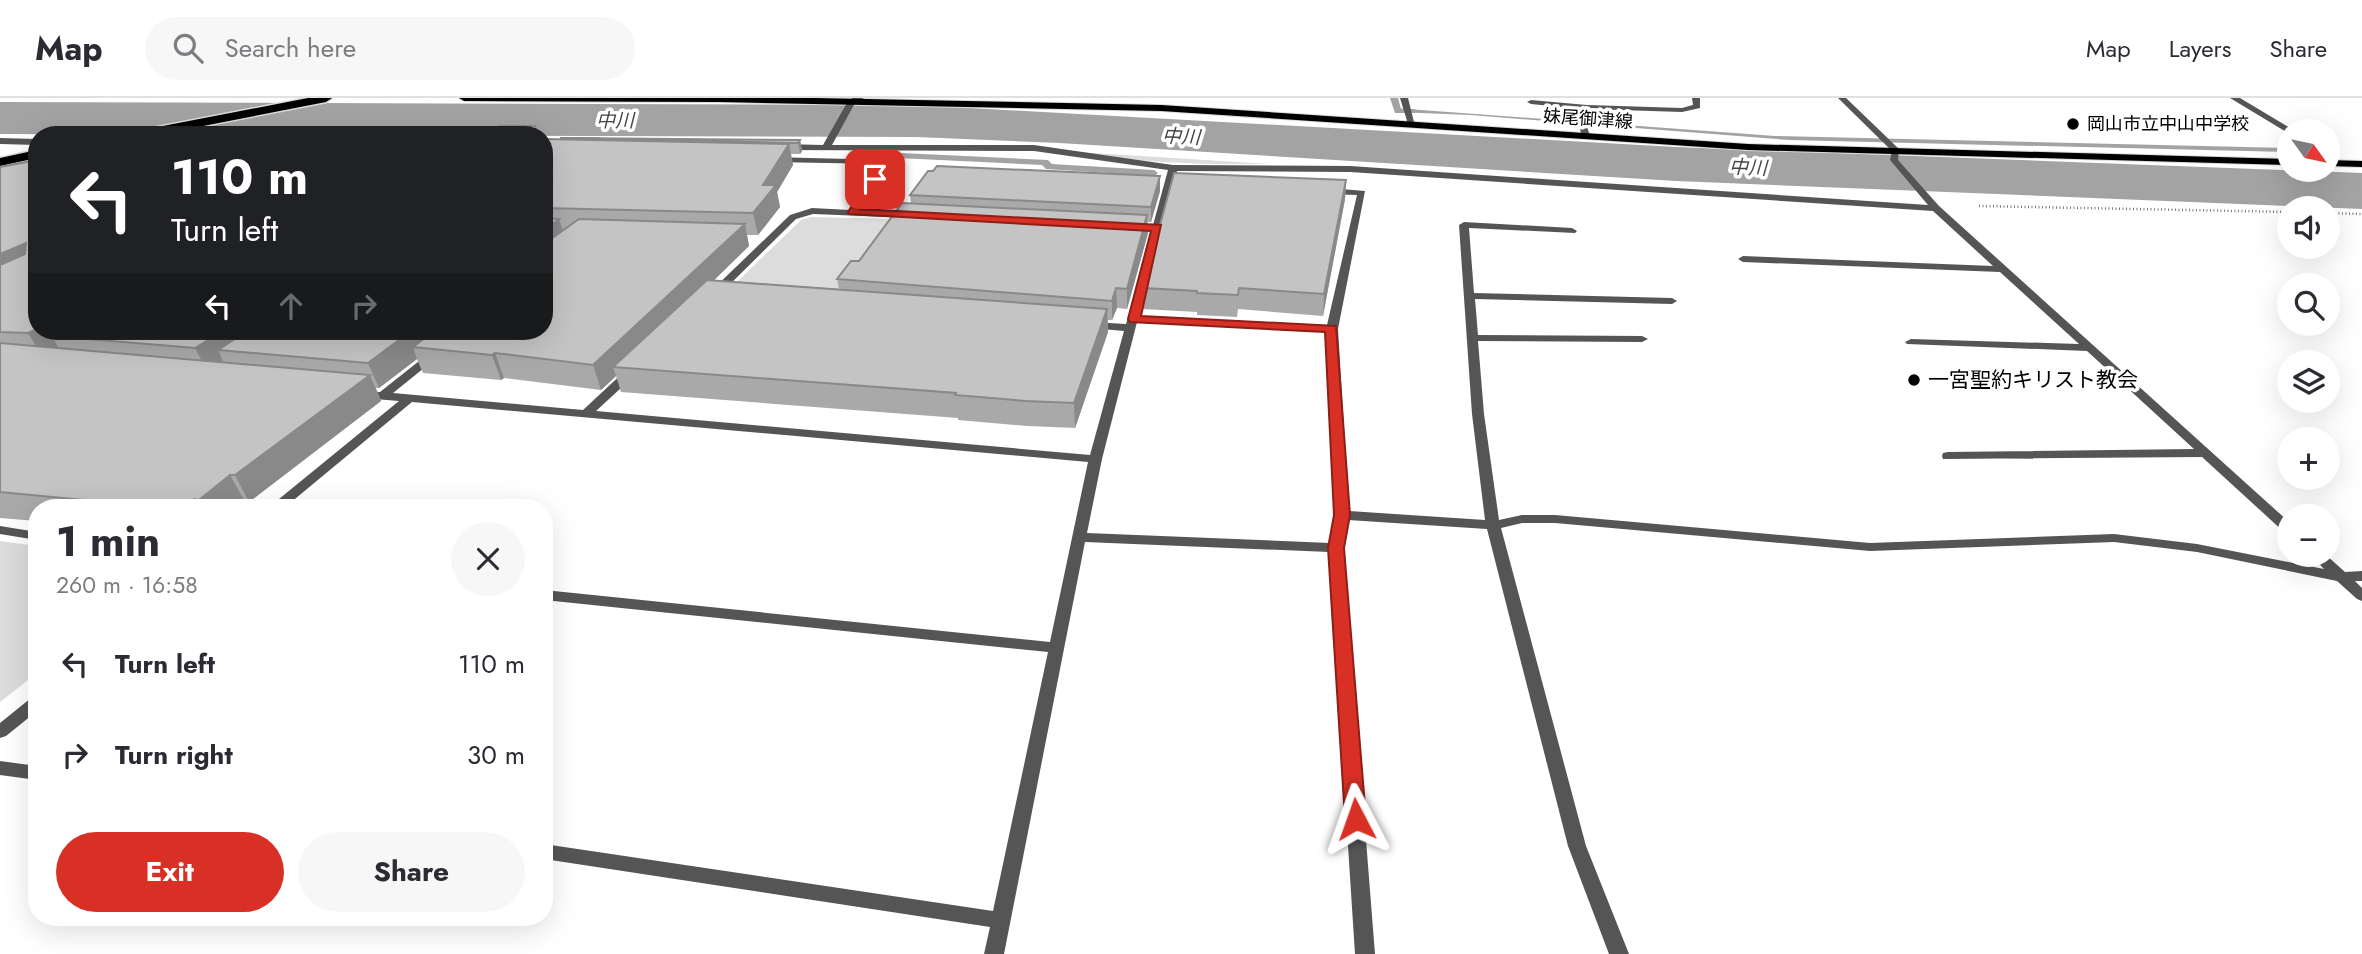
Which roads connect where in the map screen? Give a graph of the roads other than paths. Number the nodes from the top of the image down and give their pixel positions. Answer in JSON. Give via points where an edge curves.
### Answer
{"nodes":[{"id":1,"x":464,"y":98,"type":"edge"},
{"id":2,"x":1404,"y":98,"type":"edge"},
{"id":3,"x":1580,"y":98,"type":"edge"},
{"id":4,"x":1696,"y":98,"type":"edge"},
{"id":5,"x":1842,"y":98,"type":"edge"},
{"id":6,"x":2234,"y":98,"type":"edge"},
{"id":7,"x":322,"y":99,"type":"edge"},
{"id":8,"x":854,"y":102,"type":"edge"},
{"id":9,"x":1051,"y":102,"type":"edge"},
{"id":10,"x":1531,"y":102,"type":"dead end"},
{"id":11,"x":1587,"y":107,"type":"junction"},
{"id":12,"x":2277,"y":123,"type":"edge"},
{"id":13,"x":1412,"y":124,"type":"junction"},
{"id":14,"x":183,"y":126,"type":"edge"},
{"id":15,"x":1586,"y":136,"type":"junction"},
{"id":16,"x":0,"y":141,"type":"edge"},
{"id":17,"x":28,"y":142,"type":"edge"},
{"id":18,"x":826,"y":146,"type":"junction"},
{"id":19,"x":772,"y":147,"type":"edge"},
{"id":20,"x":28,"y":156,"type":"edge"},
{"id":21,"x":1895,"y":156,"type":"junction"},
{"id":22,"x":763,"y":159,"type":"edge"},
{"id":23,"x":0,"y":162,"type":"edge"},
{"id":24,"x":2277,"y":162,"type":"edge"},
{"id":25,"x":2340,"y":163,"type":"edge"},
{"id":26,"x":2362,"y":164,"type":"edge"},
{"id":27,"x":1173,"y":167,"type":"junction"},
{"id":28,"x":1307,"y":190,"type":"edge"},
{"id":29,"x":1936,"y":208,"type":"junction"},
{"id":30,"x":853,"y":212,"type":"junction"},
{"id":31,"x":922,"y":215,"type":"edge"},
{"id":32,"x":1116,"y":225,"type":"edge"},
{"id":33,"x":1157,"y":228,"type":"junction"},
{"id":34,"x":1572,"y":231,"type":"dead end"},
{"id":35,"x":755,"y":241,"type":"dead end"},
{"id":36,"x":769,"y":241,"type":"junction"},
{"id":37,"x":1743,"y":259,"type":"dead end"},
{"id":38,"x":2002,"y":269,"type":"junction"},
{"id":39,"x":713,"y":295,"type":"junction"},
{"id":40,"x":727,"y":296,"type":"edge"},
{"id":41,"x":1469,"y":296,"type":"junction"},
{"id":42,"x":1672,"y":301,"type":"dead end"},
{"id":43,"x":703,"y":304,"type":"edge"},
{"id":44,"x":1076,"y":323,"type":"edge"},
{"id":45,"x":1133,"y":324,"type":"junction"},
{"id":46,"x":1332,"y":329,"type":"junction"},
{"id":47,"x":1472,"y":338,"type":"junction"},
{"id":48,"x":453,"y":340,"type":"edge"},
{"id":49,"x":1642,"y":340,"type":"dead end"},
{"id":50,"x":1911,"y":342,"type":"dead end"},
{"id":51,"x":2090,"y":348,"type":"junction"},
{"id":52,"x":634,"y":369,"type":"edge"},
{"id":53,"x":342,"y":392,"type":"edge"},
{"id":54,"x":382,"y":396,"type":"junction"},
{"id":55,"x":410,"y":398,"type":"junction"},
{"id":56,"x":585,"y":415,"type":"junction"},
{"id":57,"x":2205,"y":453,"type":"junction"},
{"id":58,"x":1948,"y":456,"type":"dead end"},
{"id":59,"x":1095,"y":459,"type":"junction"},
{"id":60,"x":286,"y":499,"type":"edge"},
{"id":61,"x":1342,"y":515,"type":"junction"},
{"id":62,"x":2277,"y":518,"type":"edge"},
{"id":63,"x":1493,"y":525,"type":"junction"},
{"id":64,"x":0,"y":530,"type":"edge"},
{"id":65,"x":28,"y":535,"type":"edge"},
{"id":66,"x":1079,"y":537,"type":"junction"},
{"id":67,"x":1336,"y":548,"type":"junction"},
{"id":68,"x":2331,"y":567,"type":"edge"},
{"id":69,"x":2362,"y":576,"type":"edge"},
{"id":70,"x":2342,"y":577,"type":"junction"},
{"id":71,"x":553,"y":596,"type":"edge"},
{"id":72,"x":2362,"y":596,"type":"edge"},
{"id":73,"x":1056,"y":648,"type":"junction"},
{"id":74,"x":28,"y":709,"type":"edge"},
{"id":75,"x":0,"y":732,"type":"edge"},
{"id":76,"x":0,"y":768,"type":"edge"},
{"id":77,"x":28,"y":773,"type":"edge"},
{"id":78,"x":553,"y":851,"type":"edge"},
{"id":79,"x":1001,"y":920,"type":"junction"},
{"id":80,"x":994,"y":954,"type":"edge"},
{"id":81,"x":1365,"y":954,"type":"edge"},
{"id":82,"x":1619,"y":954,"type":"edge"}],
"edges":[{"from":1,"to":8,"type":"main road","name":"妹尾御津線"},
{"from":2,"to":13,"type":"street"},
{"from":3,"to":11,"type":"street"},
{"from":4,"to":11,"type":"street","via":[[1697,106],[1682,110]]},
{"from":5,"to":21,"type":"street"},
{"from":6,"to":12,"type":"street"},
{"from":7,"to":14,"type":"highway"},
{"from":8,"to":9,"type":"main road","name":"妹尾御津線"},
{"from":8,"to":18,"type":"street"},
{"from":9,"to":13,"type":"main road","name":"妹尾御津線"},
{"from":10,"to":11,"type":"street"},
{"from":11,"to":15,"type":"street","via":[[1579,113]]},
{"from":13,"to":15,"type":"main road","name":"妹尾御津線"},
{"from":15,"to":21,"type":"main road","name":"妹尾御津線"},
{"from":16,"to":17,"type":"street"},
{"from":18,"to":19,"type":"street"},
{"from":18,"to":27,"type":"street","via":[[1034,148]]},
{"from":20,"to":23,"type":"highway"},
{"from":21,"to":24,"type":"main road","name":"妹尾御津線"},
{"from":21,"to":29,"type":"street"},
{"from":22,"to":30,"type":"street","via":[[886,162]]},
{"from":25,"to":26,"type":"main road"},
{"from":27,"to":29,"type":"street","via":[[1350,169]]},
{"from":27,"to":33,"type":"street","via":[[1176,184]]},
{"from":28,"to":46,"type":"street","via":[[1362,193]]},
{"from":29,"to":38,"type":"street"},
{"from":30,"to":31,"type":"street"},
{"from":30,"to":36,"type":"street","via":[[812,211],[793,217]]},
{"from":32,"to":33,"type":"street"},
{"from":33,"to":45,"type":"street"},
{"from":34,"to":41,"type":"street","via":[[1464,225]]},
{"from":35,"to":36,"type":"street"},
{"from":36,"to":39,"type":"street"},
{"from":37,"to":38,"type":"street"},
{"from":38,"to":51,"type":"street"},
{"from":39,"to":40,"type":"street"},
{"from":39,"to":43,"type":"street"},
{"from":41,"to":42,"type":"street"},
{"from":41,"to":47,"type":"street"},
{"from":44,"to":45,"type":"street"},
{"from":45,"to":46,"type":"street"},
{"from":45,"to":59,"type":"street"},
{"from":46,"to":61,"type":"street"},
{"from":47,"to":49,"type":"street"},
{"from":47,"to":63,"type":"street"},
{"from":48,"to":54,"type":"street"},
{"from":50,"to":51,"type":"street"},
{"from":51,"to":57,"type":"street"},
{"from":52,"to":56,"type":"street"},
{"from":53,"to":54,"type":"street"},
{"from":54,"to":55,"type":"street"},
{"from":55,"to":56,"type":"street"},
{"from":55,"to":60,"type":"street"},
{"from":56,"to":59,"type":"street"},
{"from":57,"to":58,"type":"street"},
{"from":57,"to":62,"type":"street"},
{"from":59,"to":66,"type":"street"},
{"from":61,"to":63,"type":"street"},
{"from":61,"to":67,"type":"street"},
{"from":63,"to":70,"type":"street","via":[[1555,519],[1890,548],[2114,538],[2197,548]]},
{"from":63,"to":82,"type":"street","via":[[1577,846]]},
{"from":64,"to":65,"type":"street"},
{"from":66,"to":67,"type":"street"},
{"from":66,"to":73,"type":"street"},
{"from":67,"to":81,"type":"street"},
{"from":68,"to":70,"type":"street"},
{"from":69,"to":70,"type":"street"},
{"from":70,"to":72,"type":"street"},
{"from":71,"to":73,"type":"street"},
{"from":73,"to":79,"type":"street"},
{"from":74,"to":75,"type":"street"},
{"from":76,"to":77,"type":"street"},
{"from":78,"to":79,"type":"street"},
{"from":79,"to":80,"type":"street"}]}
